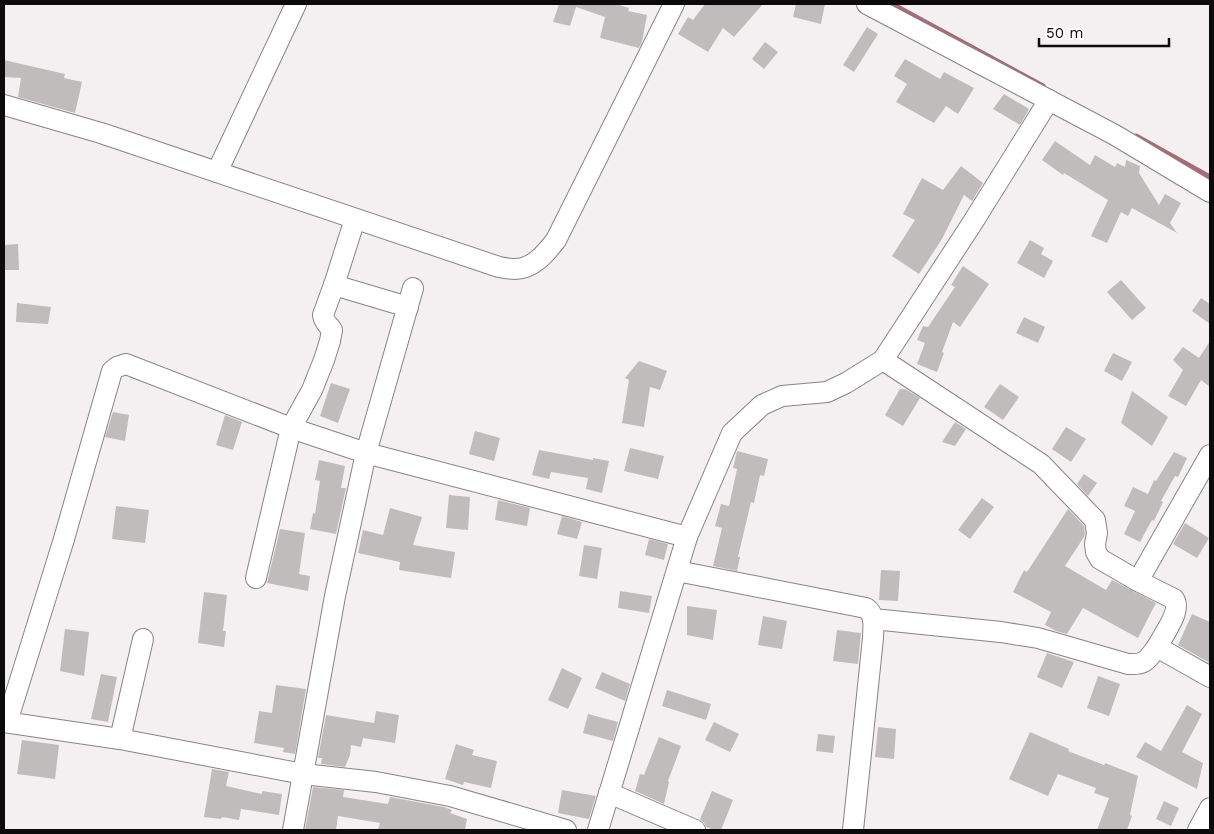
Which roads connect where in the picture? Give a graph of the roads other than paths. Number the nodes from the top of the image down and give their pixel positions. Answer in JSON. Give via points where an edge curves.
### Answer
{"nodes":[{"id":1,"x":296,"y":4,"type":"edge"},
{"id":2,"x":674,"y":4,"type":"edge"},
{"id":3,"x":867,"y":4,"type":"edge"},
{"id":4,"x":1049,"y":100,"type":"junction"},
{"id":5,"x":4,"y":105,"type":"edge"},
{"id":6,"x":218,"y":172,"type":"junction"},
{"id":7,"x":1210,"y":192,"type":"edge"},
{"id":8,"x":355,"y":219,"type":"junction"},
{"id":9,"x":334,"y":285,"type":"junction"},
{"id":10,"x":883,"y":360,"type":"junction"},
{"id":11,"x":291,"y":428,"type":"junction"},
{"id":12,"x":366,"y":453,"type":"junction"},
{"id":13,"x":1210,"y":456,"type":"edge"},
{"id":14,"x":687,"y":537,"type":"junction"},
{"id":15,"x":677,"y":571,"type":"junction"},
{"id":16,"x":256,"y":578,"type":"dead end"},
{"id":17,"x":1138,"y":580,"type":"junction"},
{"id":18,"x":874,"y":618,"type":"junction"},
{"id":19,"x":143,"y":639,"type":"dead end"},
{"id":20,"x":1157,"y":647,"type":"junction"},
{"id":21,"x":1210,"y":678,"type":"edge"},
{"id":22,"x":6,"y":722,"type":"edge"},
{"id":23,"x":120,"y":739,"type":"junction"},
{"id":24,"x":304,"y":774,"type":"junction"},
{"id":25,"x":609,"y":793,"type":"junction"},
{"id":26,"x":1210,"y":808,"type":"edge"},
{"id":27,"x":293,"y":830,"type":"edge"},
{"id":28,"x":566,"y":830,"type":"edge"},
{"id":29,"x":598,"y":830,"type":"edge"},
{"id":30,"x":694,"y":830,"type":"edge"},
{"id":31,"x":852,"y":830,"type":"edge"},
{"id":32,"x":1198,"y":830,"type":"edge"}],
"edges":[{"from":1,"to":6,"type":"street"},
{"from":2,"to":8,"type":"street","via":[[556,240],[526,268],[499,267]]},
{"from":3,"to":4,"type":"street"},
{"from":4,"to":7,"type":"street"},
{"from":4,"to":10,"type":"street"},
{"from":5,"to":6,"type":"street"},
{"from":6,"to":8,"type":"street"},
{"from":8,"to":9,"type":"street"},
{"from":9,"to":11,"type":"street","via":[[324,315],[332,330],[330,342],[312,390]]},
{"from":9,"to":12,"type":"street","via":[[410,298]]},
{"from":10,"to":14,"type":"street","via":[[827,392],[782,396],[762,405],[732,433]]},
{"from":10,"to":17,"type":"street","via":[[1040,464],[1094,520],[1096,552],[1100,559]]},
{"from":11,"to":12,"type":"street"},
{"from":11,"to":16,"type":"street"},
{"from":11,"to":22,"type":"street","via":[[126,364],[112,371]]},
{"from":12,"to":14,"type":"street"},
{"from":12,"to":24,"type":"street","via":[[335,596]]},
{"from":13,"to":17,"type":"street"},
{"from":14,"to":15,"type":"street"},
{"from":15,"to":18,"type":"street","via":[[866,608]]},
{"from":15,"to":25,"type":"street"},
{"from":17,"to":20,"type":"street","via":[[1176,602],[1176,613]]},
{"from":18,"to":20,"type":"street","via":[[1038,638],[1128,664],[1145,662]]},
{"from":18,"to":31,"type":"street"},
{"from":19,"to":23,"type":"street"},
{"from":20,"to":21,"type":"street"},
{"from":22,"to":23,"type":"street"},
{"from":23,"to":24,"type":"street"},
{"from":24,"to":27,"type":"street"},
{"from":24,"to":28,"type":"street","via":[[376,782],[450,796]]},
{"from":25,"to":29,"type":"street"},
{"from":25,"to":30,"type":"street"},
{"from":26,"to":32,"type":"street"}]}
